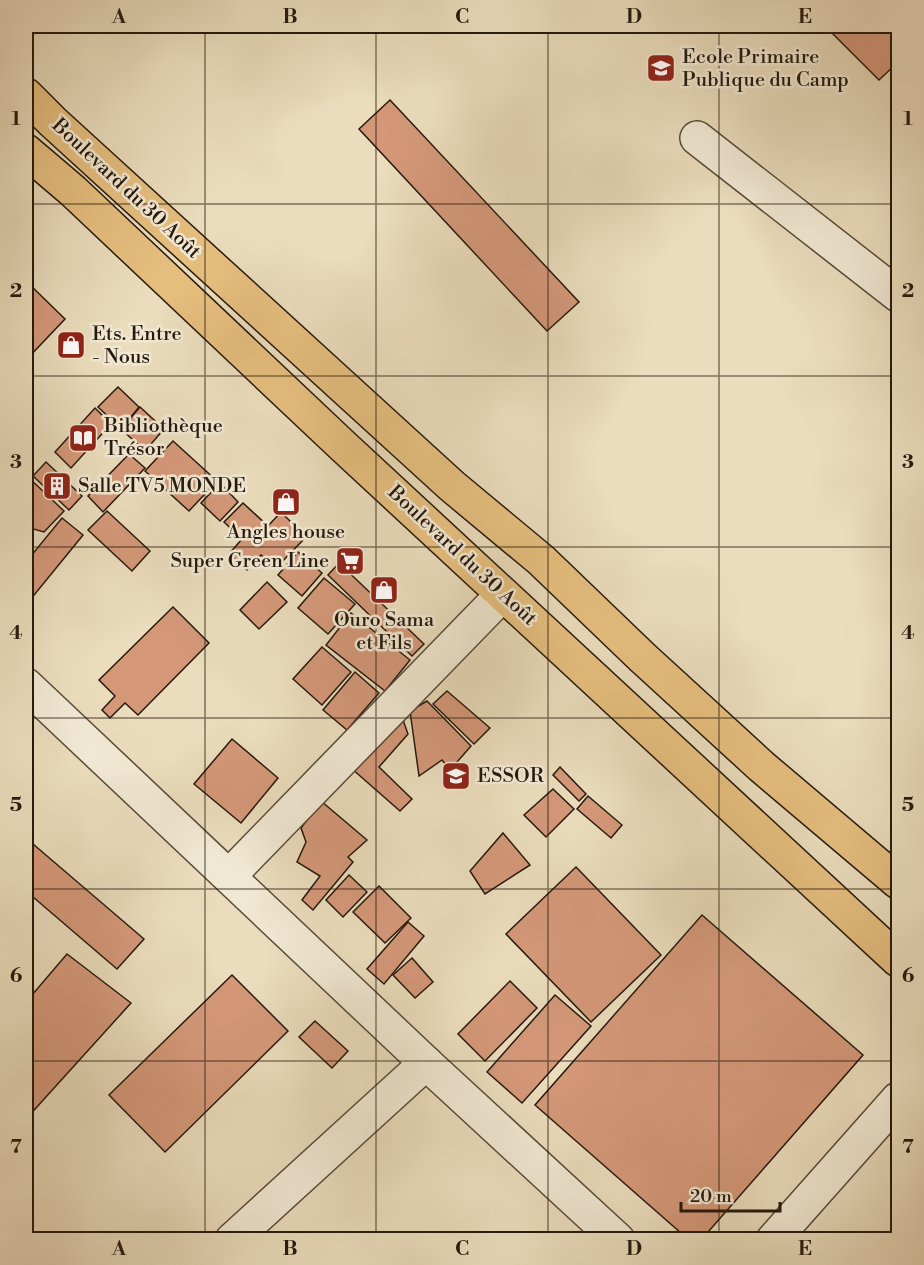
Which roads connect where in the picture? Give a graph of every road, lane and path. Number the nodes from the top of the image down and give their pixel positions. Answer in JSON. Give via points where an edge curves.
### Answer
{"nodes":[{"id":1,"x":26,"y":94,"type":"edge"},
{"id":2,"x":697,"y":138,"type":"dead end"},
{"id":3,"x":26,"y":151,"type":"edge"},
{"id":4,"x":898,"y":295,"type":"edge"},
{"id":5,"x":502,"y":595,"type":"junction"},
{"id":6,"x":26,"y":685,"type":"edge"},
{"id":7,"x":229,"y":876,"type":"junction"},
{"id":8,"x":898,"y":882,"type":"edge"},
{"id":9,"x":898,"y":960,"type":"edge"},
{"id":10,"x":426,"y":1063,"type":"junction"},
{"id":11,"x":898,"y":1099,"type":"edge"},
{"id":12,"x":232,"y":1239,"type":"edge"},
{"id":13,"x":618,"y":1239,"type":"edge"},
{"id":14,"x":773,"y":1239,"type":"edge"}],
"edges":[{"from":1,"to":8,"type":"highway","name":"Boulevard du 30 Août","via":[[426,462],[541,560],[761,766]]},
{"from":2,"to":4,"type":"street"},
{"from":3,"to":5,"type":"highway","name":"Boulevard du 30 Août"},
{"from":5,"to":7,"type":"street"},
{"from":5,"to":9,"type":"highway","name":"Boulevard du 30 Août"},
{"from":6,"to":7,"type":"street"},
{"from":7,"to":10,"type":"street"},
{"from":10,"to":12,"type":"street"},
{"from":10,"to":13,"type":"street"},
{"from":11,"to":14,"type":"street"}]}
